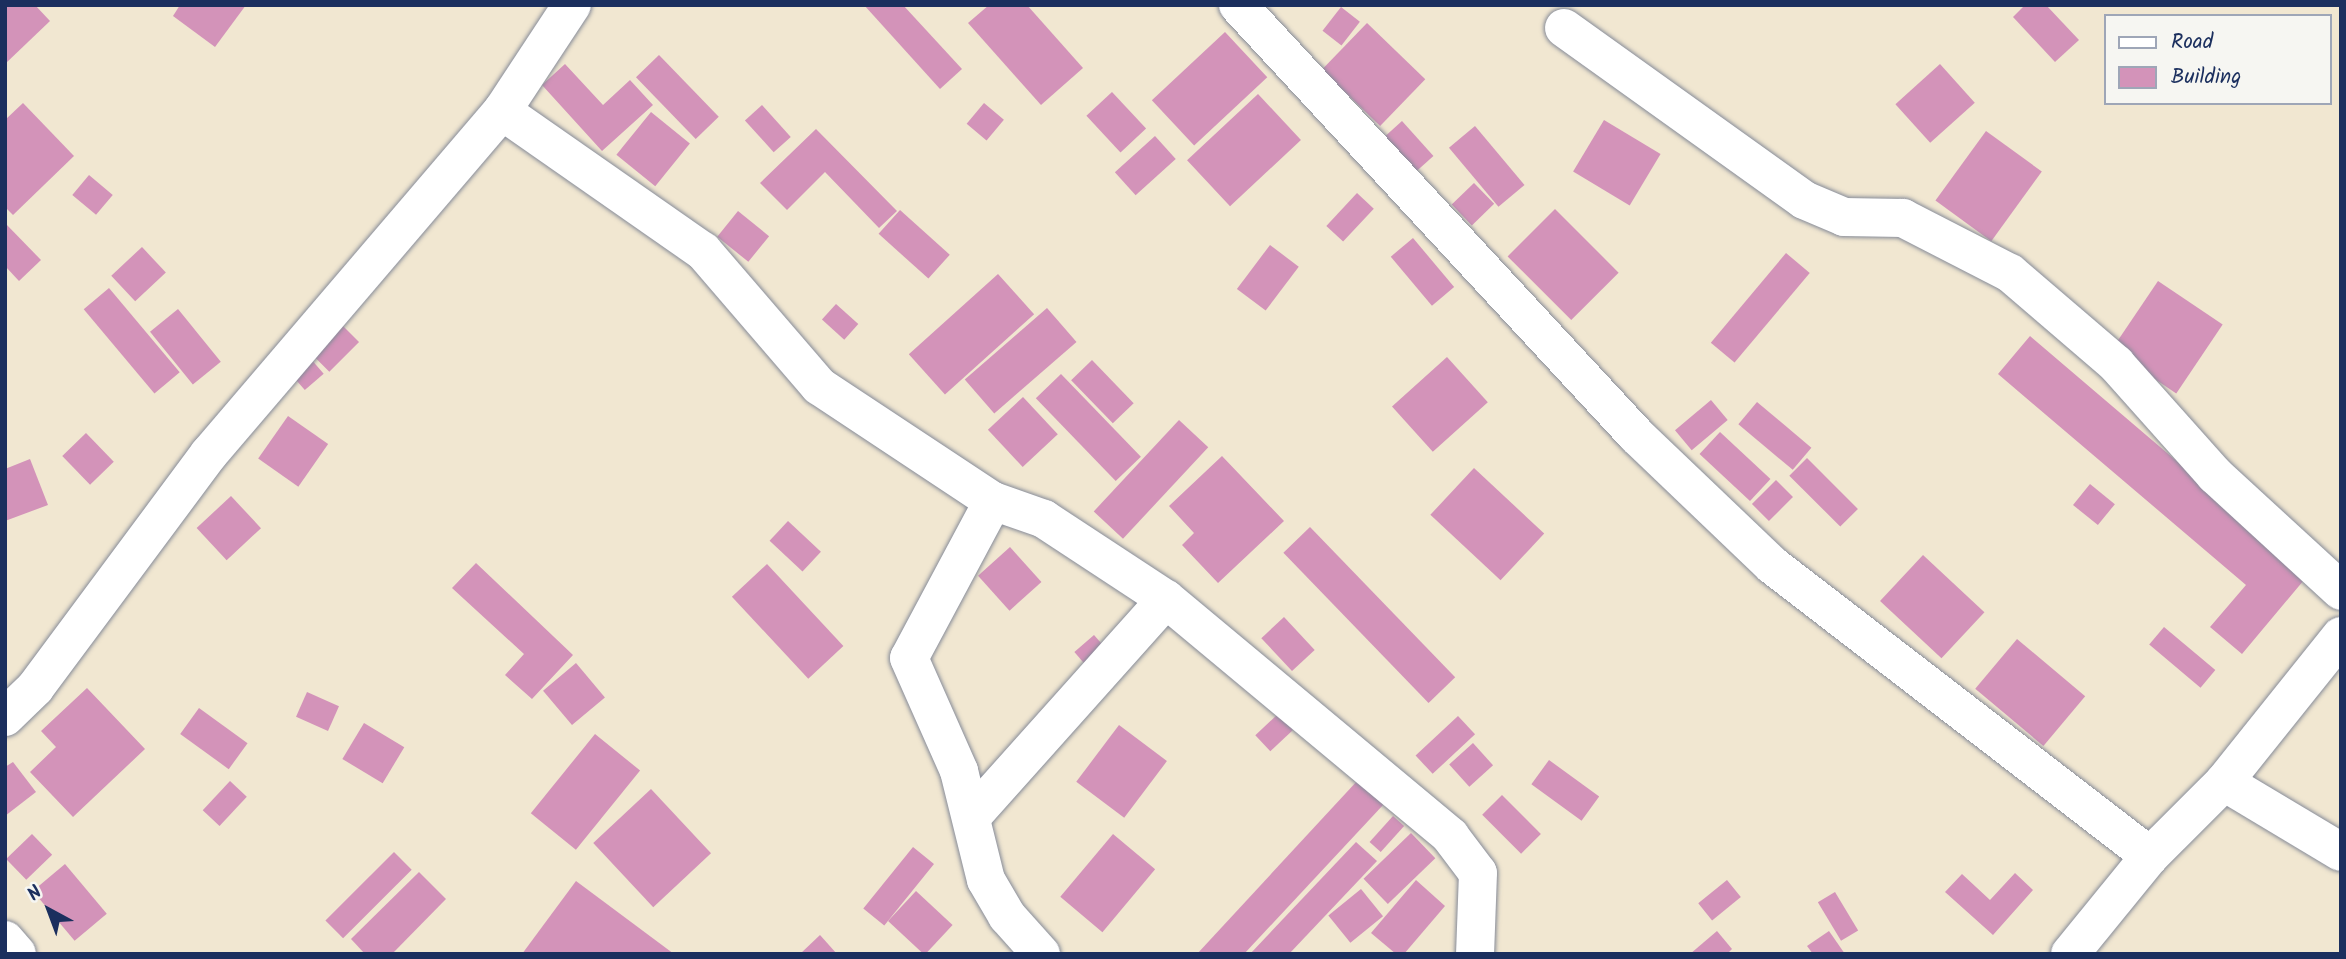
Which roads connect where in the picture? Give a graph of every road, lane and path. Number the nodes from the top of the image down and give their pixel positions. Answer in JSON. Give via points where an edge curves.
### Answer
{"nodes":[{"id":1,"x":572,"y":5,"type":"edge"},
{"id":2,"x":1238,"y":5,"type":"edge"},
{"id":3,"x":1564,"y":28,"type":"dead end"},
{"id":4,"x":502,"y":111,"type":"junction"},
{"id":5,"x":993,"y":501,"type":"junction"},
{"id":6,"x":2341,"y":591,"type":"edge"},
{"id":7,"x":1166,"y":599,"type":"junction"},
{"id":8,"x":2341,"y":636,"type":"edge"},
{"id":9,"x":5,"y":717,"type":"edge"},
{"id":10,"x":2224,"y":782,"type":"junction"},
{"id":11,"x":974,"y":814,"type":"junction"},
{"id":12,"x":2341,"y":852,"type":"edge"},
{"id":13,"x":2150,"y":856,"type":"junction"},
{"id":14,"x":5,"y":940,"type":"edge"},
{"id":15,"x":1473,"y":953,"type":"edge"},
{"id":16,"x":16,"y":954,"type":"edge"},
{"id":17,"x":1041,"y":954,"type":"edge"},
{"id":18,"x":2070,"y":954,"type":"edge"}],
"edges":[{"from":1,"to":4,"type":"street"},
{"from":2,"to":13,"type":"street","via":[[1637,436],[1772,565]]},
{"from":3,"to":6,"type":"street","via":[[1724,149],[1804,200],[1844,216],[1903,218],[2010,273],[2116,364],[2216,475]]},
{"from":4,"to":5,"type":"street","via":[[702,251],[820,386]]},
{"from":4,"to":9,"type":"street","via":[[209,454],[35,688]]},
{"from":5,"to":7,"type":"street","via":[[1044,519]]},
{"from":5,"to":11,"type":"street","via":[[909,658]]},
{"from":7,"to":11,"type":"street"},
{"from":7,"to":15,"type":"street","via":[[1450,836],[1478,873],[1482,897]]},
{"from":8,"to":10,"type":"street"},
{"from":10,"to":12,"type":"street"},
{"from":10,"to":13,"type":"street"},
{"from":11,"to":17,"type":"street","via":[[986,880],[1007,916]]},
{"from":13,"to":18,"type":"street"},
{"from":14,"to":16,"type":"street"}]}
